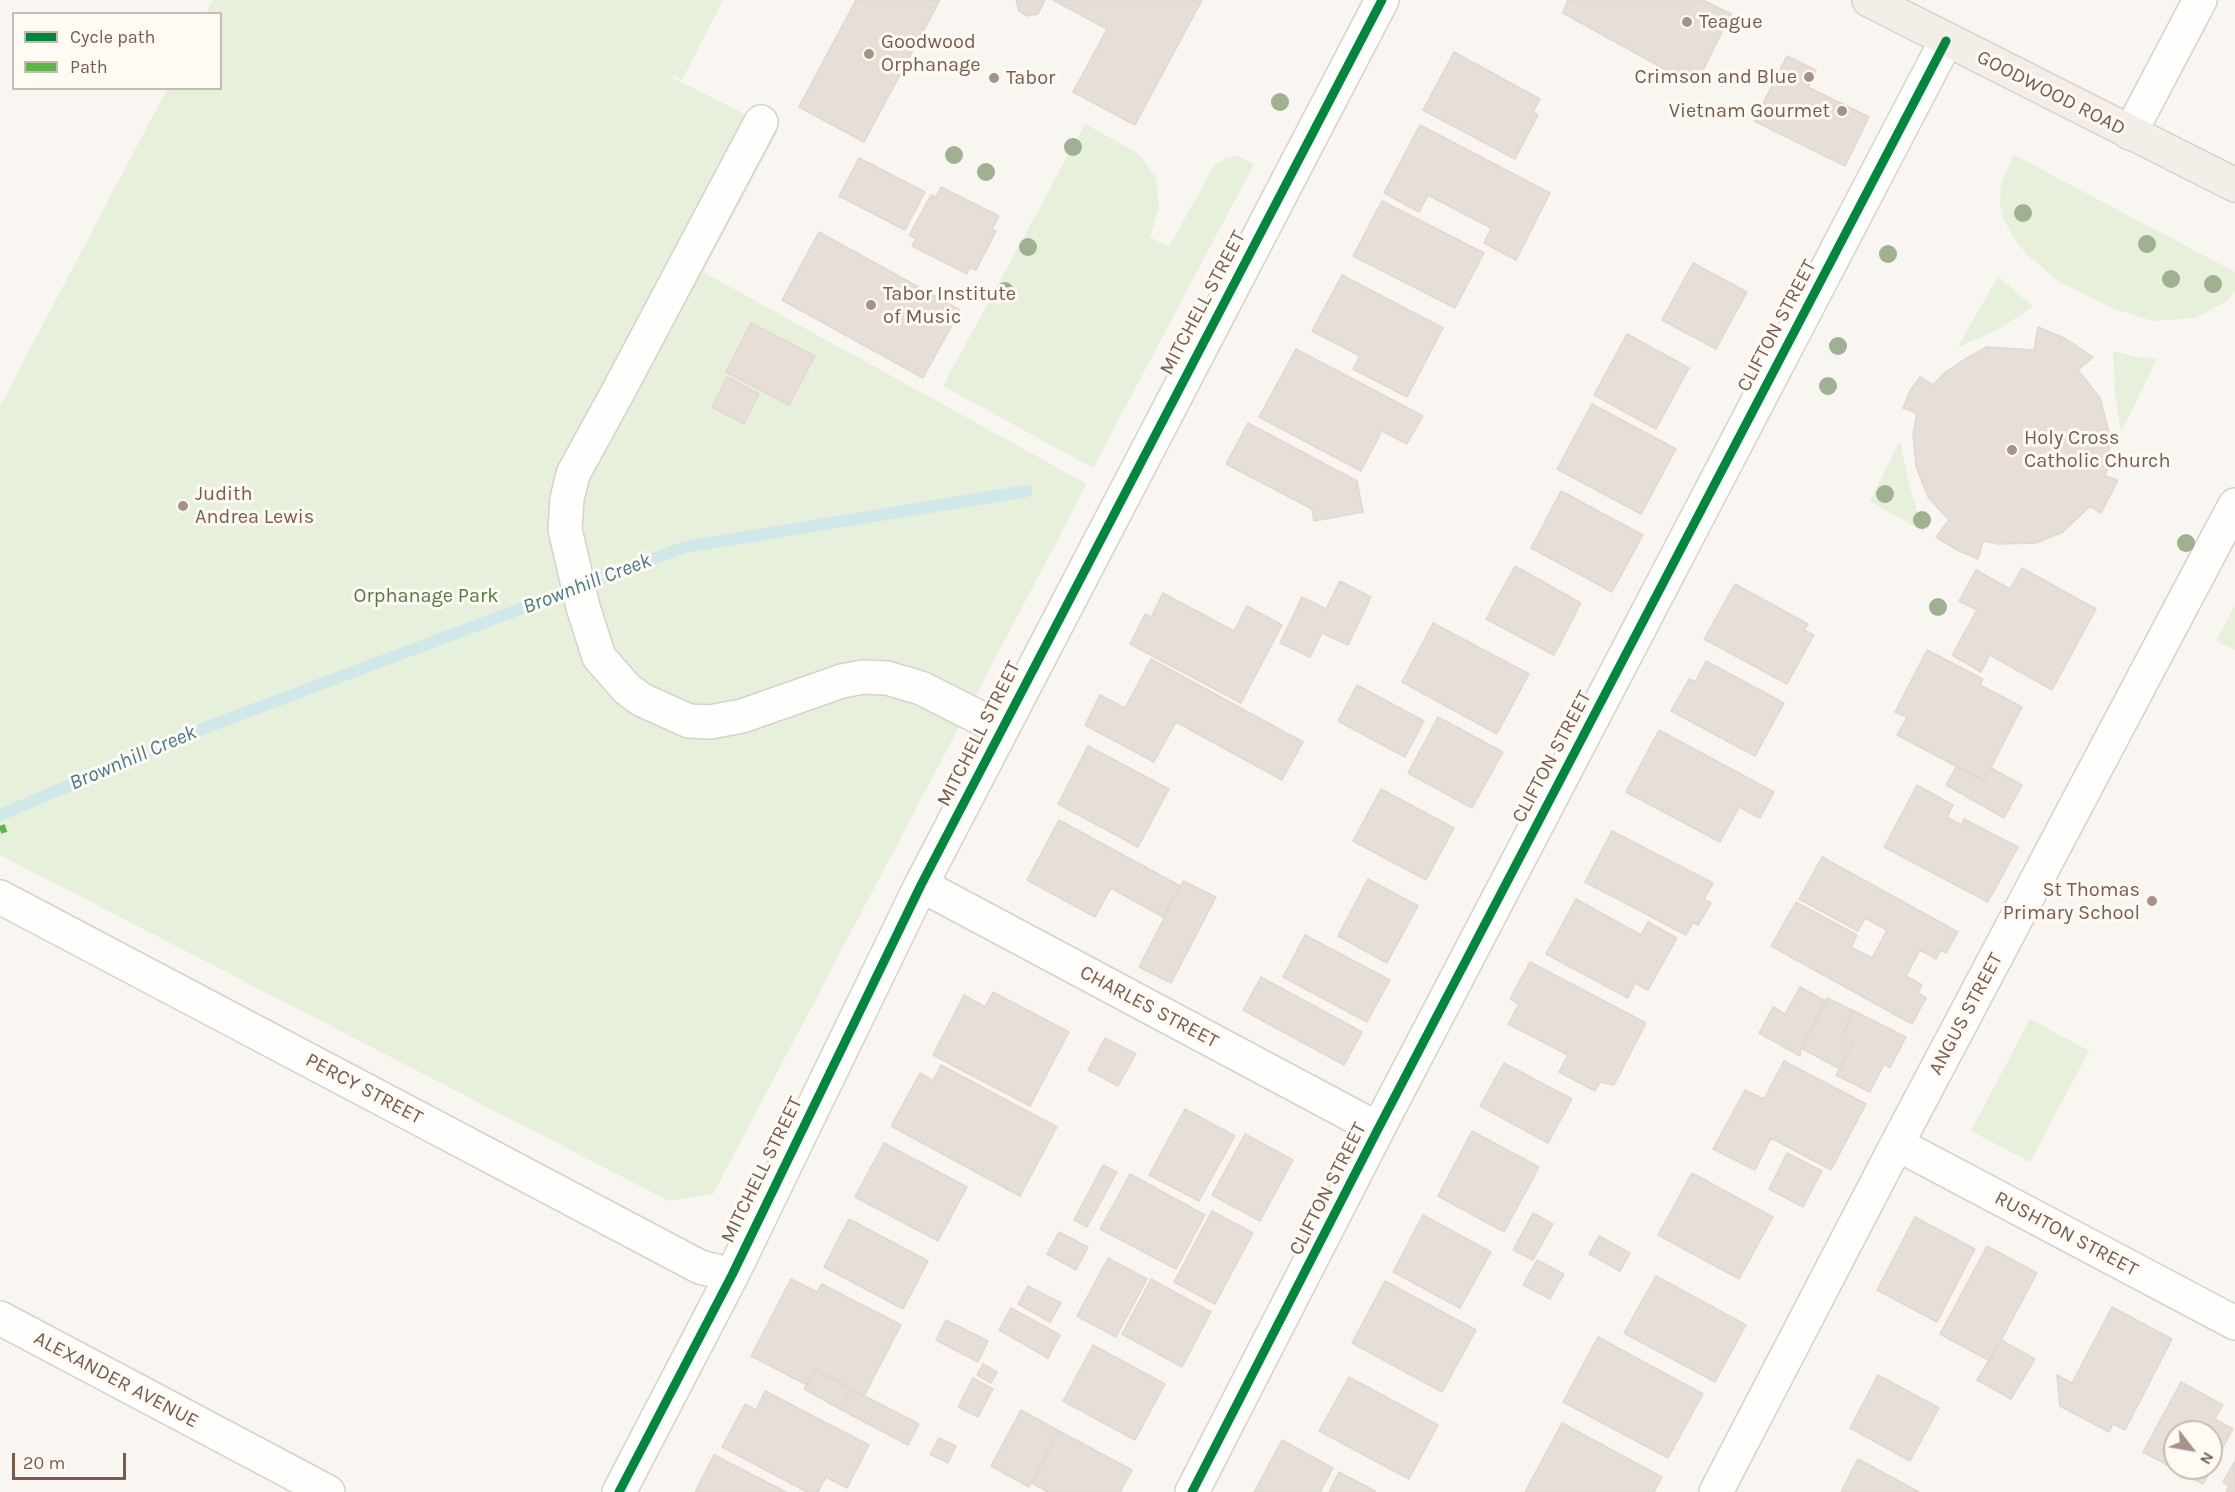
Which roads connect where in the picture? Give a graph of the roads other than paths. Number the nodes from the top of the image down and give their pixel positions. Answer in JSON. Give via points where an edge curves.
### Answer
{"nodes":[{"id":1,"x":1383,"y":0,"type":"edge"},
{"id":2,"x":1869,"y":0,"type":"edge"},
{"id":3,"x":2200,"y":0,"type":"edge"},
{"id":4,"x":1946,"y":41,"type":"junction"},
{"id":5,"x":761,"y":122,"type":"dead end"},
{"id":6,"x":2130,"y":133,"type":"junction"},
{"id":7,"x":2235,"y":185,"type":"edge"},
{"id":8,"x":2235,"y":505,"type":"edge"},
{"id":9,"x":1002,"y":729,"type":"junction"},
{"id":10,"x":921,"y":885,"type":"junction"},
{"id":11,"x":0,"y":897,"type":"edge"},
{"id":12,"x":1378,"y":1130,"type":"junction"},
{"id":13,"x":1897,"y":1144,"type":"junction"},
{"id":14,"x":732,"y":1275,"type":"junction"},
{"id":15,"x":0,"y":1318,"type":"edge"},
{"id":16,"x":2235,"y":1323,"type":"edge"},
{"id":17,"x":328,"y":1492,"type":"edge"},
{"id":18,"x":620,"y":1492,"type":"edge"},
{"id":19,"x":1192,"y":1492,"type":"edge"},
{"id":20,"x":1716,"y":1492,"type":"edge"}],
"edges":[{"from":1,"to":9,"type":"street","name":"MITCHELL STREET"},
{"from":2,"to":4,"type":"main road","name":"GOODWOOD ROAD"},
{"from":3,"to":6,"type":"street"},
{"from":4,"to":6,"type":"main road","name":"GOODWOOD ROAD"},
{"from":4,"to":12,"type":"street","name":"CLIFTON STREET"},
{"from":5,"to":9,"type":"street","via":[[573,474],[565,529],[599,657],[615,677],[642,699],[689,721],[742,716],[863,677],[887,678],[921,688]]},
{"from":6,"to":7,"type":"main road","name":"GOODWOOD ROAD"},
{"from":8,"to":13,"type":"street","name":"ANGUS STREET"},
{"from":9,"to":10,"type":"street","name":"MITCHELL STREET"},
{"from":10,"to":12,"type":"street","name":"CHARLES STREET"},
{"from":10,"to":14,"type":"street","name":"MITCHELL STREET"},
{"from":11,"to":14,"type":"street","name":"PERCY STREET","via":[[700,1267]]},
{"from":12,"to":19,"type":"street","name":"CLIFTON STREET"},
{"from":13,"to":16,"type":"street","name":"RUSHTON STREET"},
{"from":13,"to":20,"type":"street","name":"ANGUS STREET"},
{"from":14,"to":18,"type":"street","name":"MITCHELL STREET"},
{"from":15,"to":17,"type":"street","name":"ALEXANDER AVENUE"}]}
